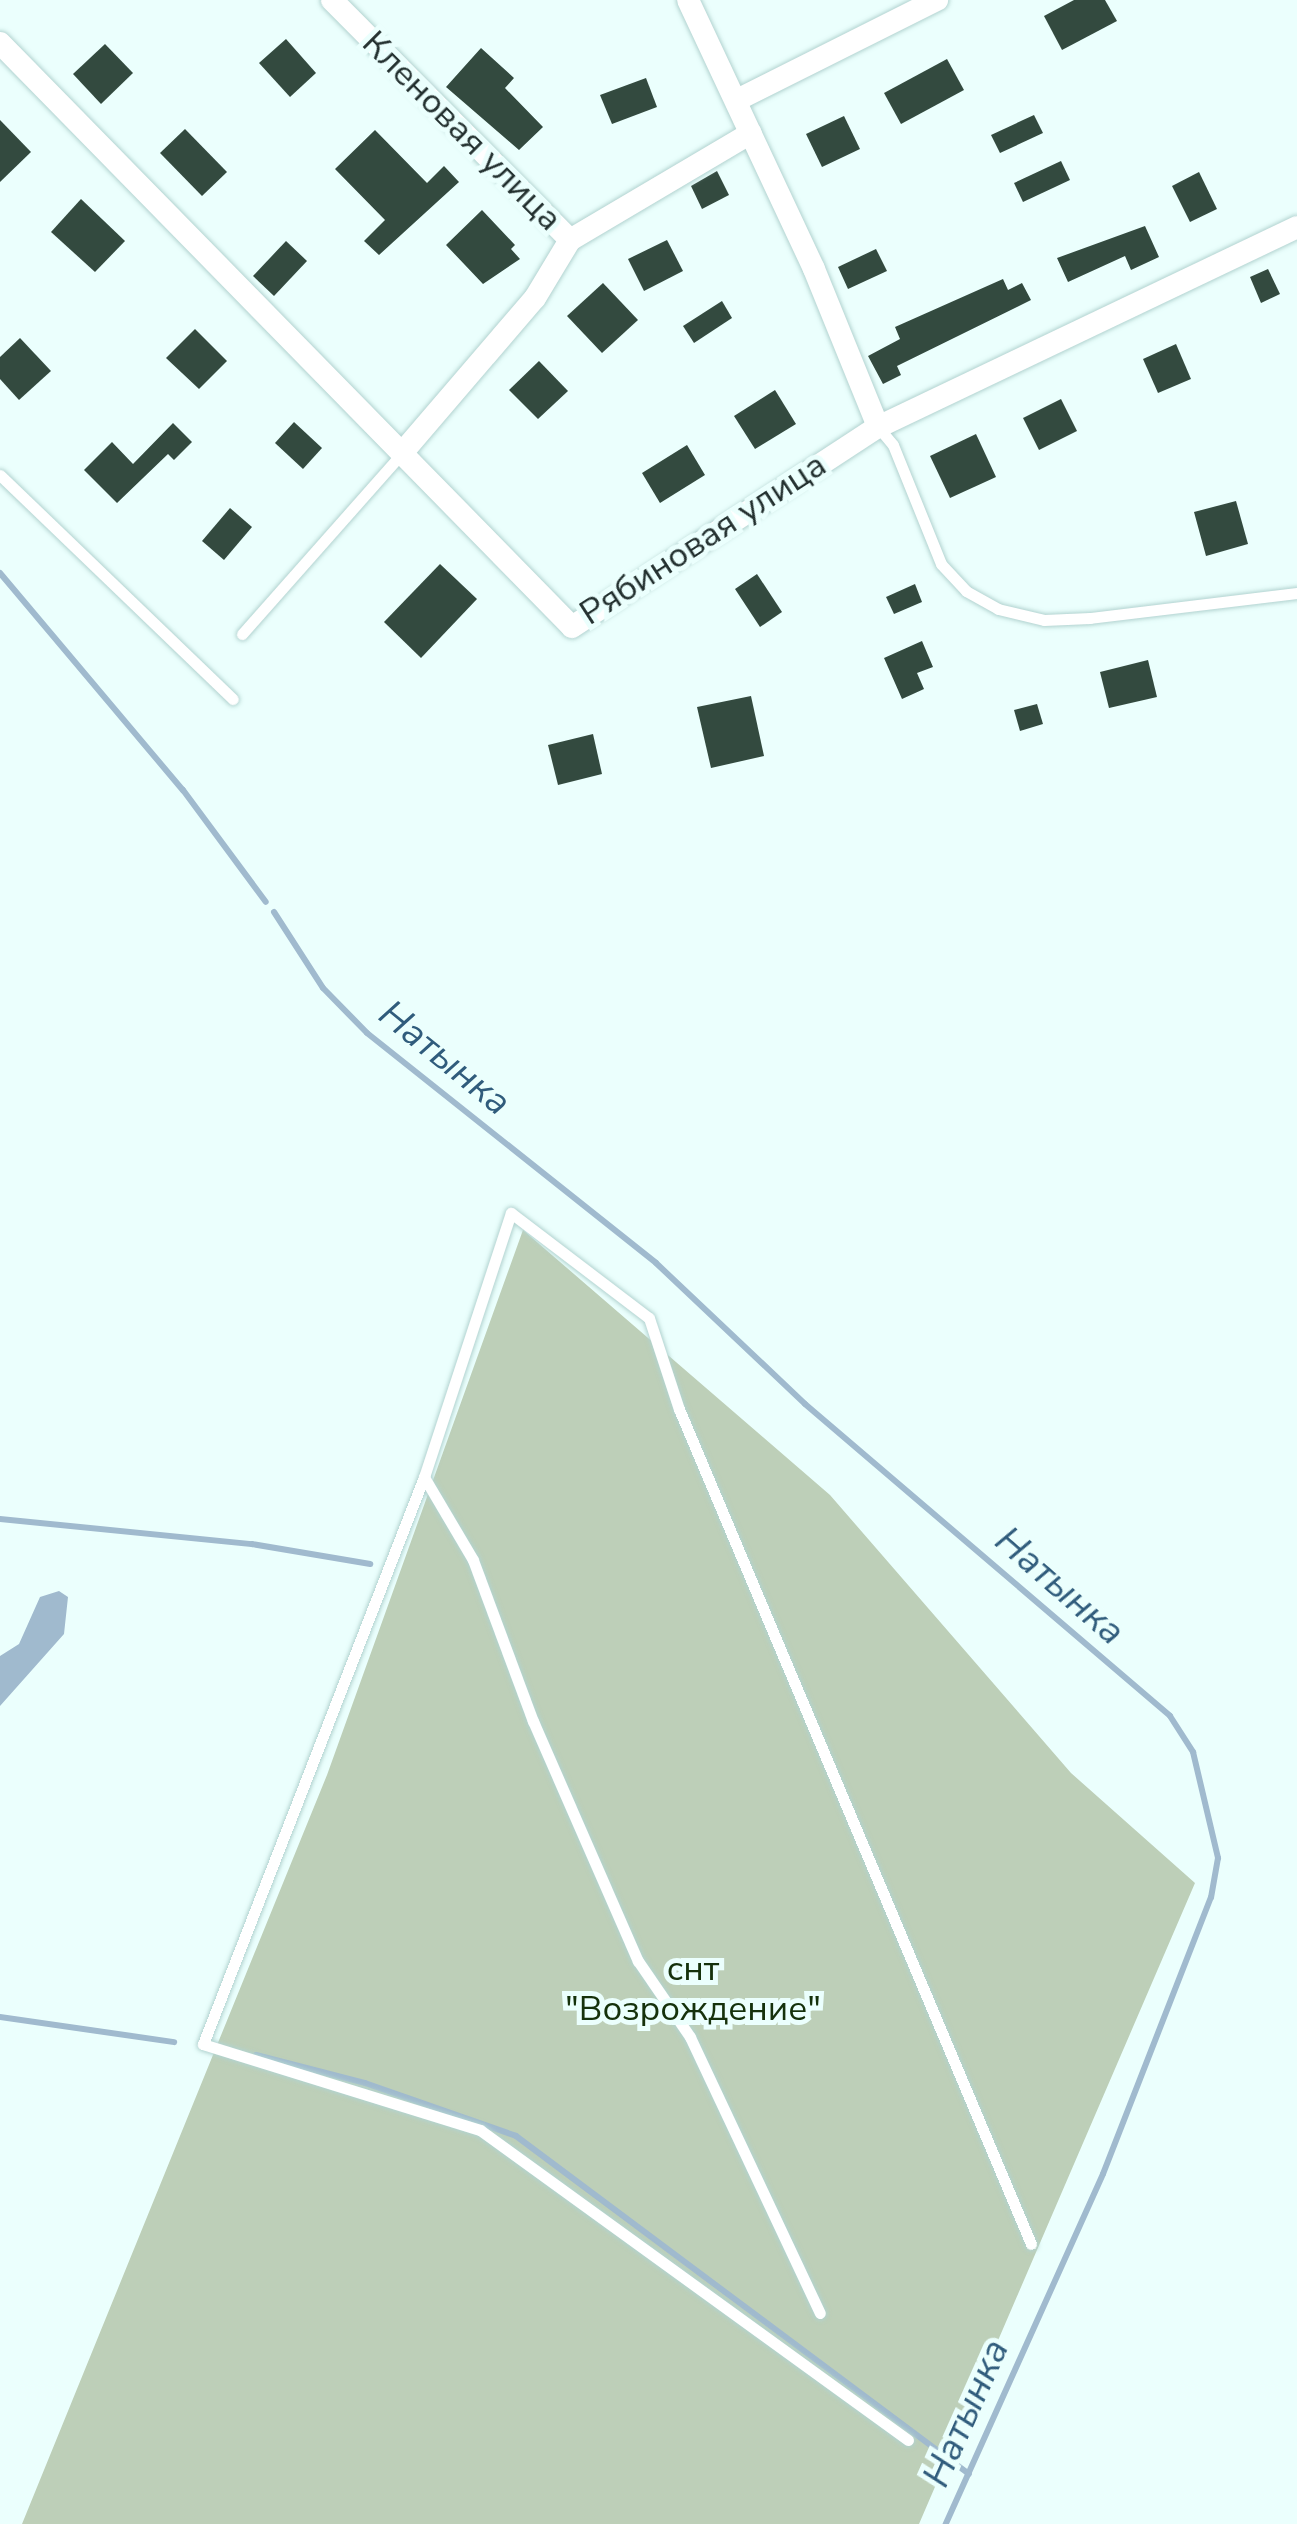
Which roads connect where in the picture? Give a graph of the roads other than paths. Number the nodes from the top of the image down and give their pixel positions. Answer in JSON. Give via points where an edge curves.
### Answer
{"nodes":[{"id":1,"x":332,"y":0,"type":"edge"},
{"id":2,"x":688,"y":0,"type":"edge"},
{"id":3,"x":937,"y":0,"type":"edge"},
{"id":4,"x":0,"y":43,"type":"edge"},
{"id":5,"x":737,"y":100,"type":"junction"},
{"id":6,"x":751,"y":133,"type":"junction"},
{"id":7,"x":1297,"y":226,"type":"edge"},
{"id":8,"x":570,"y":240,"type":"junction"},
{"id":9,"x":878,"y":426,"type":"junction"},
{"id":10,"x":402,"y":452,"type":"junction"},
{"id":11,"x":0,"y":475,"type":"edge"},
{"id":12,"x":1297,"y":593,"type":"edge"},
{"id":13,"x":242,"y":634,"type":"dead end"},
{"id":14,"x":233,"y":700,"type":"dead end"},
{"id":15,"x":424,"y":1478,"type":"junction"},
{"id":16,"x":1030,"y":2244,"type":"dead end"},
{"id":17,"x":820,"y":2313,"type":"dead end"},
{"id":18,"x":908,"y":2440,"type":"dead end"}],
"edges":[{"from":1,"to":8,"type":"street","name":"Кленовая улица"},
{"from":2,"to":5,"type":"street"},
{"from":3,"to":5,"type":"street"},
{"from":4,"to":10,"type":"street","name":"Рябиновая улица"},
{"from":5,"to":6,"type":"street"},
{"from":6,"to":8,"type":"street","name":"Кленовая улица"},
{"from":6,"to":9,"type":"street"},
{"from":7,"to":9,"type":"street","name":"Рябиновая улица"},
{"from":8,"to":10,"type":"street","via":[[535,298]]},
{"from":9,"to":10,"type":"street","name":"Рябиновая улица","via":[[572,627]]},
{"from":9,"to":12,"type":"lane","via":[[893,445],[941,564],[966,591],[998,609],[1044,620],[1090,618]]},
{"from":10,"to":13,"type":"lane"},
{"from":11,"to":14,"type":"lane"},
{"from":15,"to":16,"type":"lane","via":[[512,1214],[650,1318],[678,1408]]},
{"from":15,"to":17,"type":"lane","via":[[473,1560],[533,1721],[638,1961],[690,2037]]},
{"from":15,"to":18,"type":"lane","via":[[203,2044],[480,2130]]}]}
